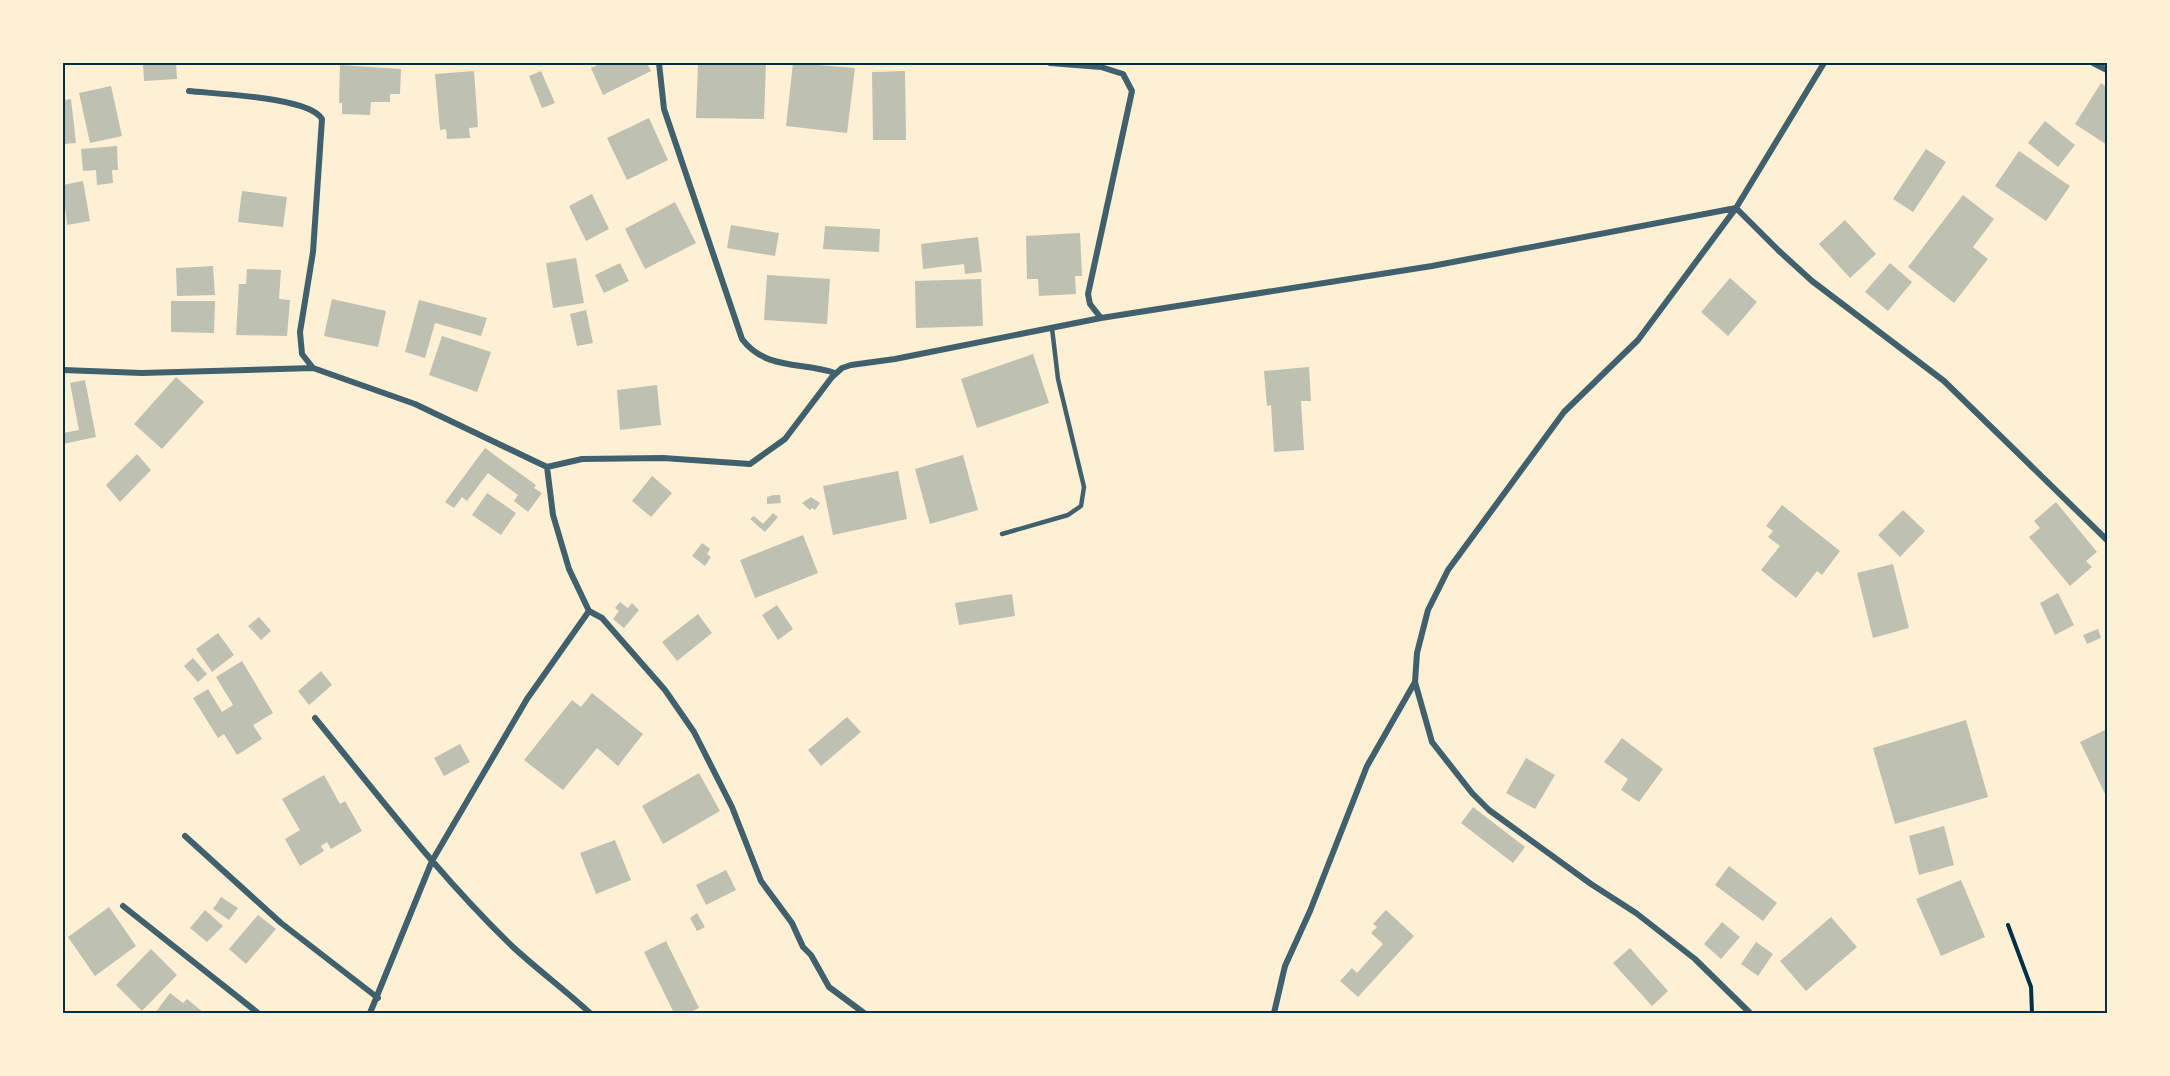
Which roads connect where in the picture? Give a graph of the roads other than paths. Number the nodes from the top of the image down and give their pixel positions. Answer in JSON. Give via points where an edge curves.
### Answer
{"nodes":[{"id":1,"x":659,"y":63,"type":"edge"},
{"id":2,"x":1050,"y":63,"type":"edge"},
{"id":3,"x":1824,"y":63,"type":"edge"},
{"id":4,"x":2093,"y":63,"type":"edge"},
{"id":5,"x":2107,"y":70,"type":"edge"},
{"id":6,"x":189,"y":91,"type":"dead end"},
{"id":7,"x":1736,"y":208,"type":"junction"},
{"id":8,"x":1101,"y":318,"type":"junction"},
{"id":9,"x":1052,"y":328,"type":"junction"},
{"id":10,"x":313,"y":368,"type":"junction"},
{"id":11,"x":63,"y":370,"type":"edge"},
{"id":12,"x":836,"y":373,"type":"junction"},
{"id":13,"x":547,"y":467,"type":"junction"},
{"id":14,"x":1002,"y":534,"type":"dead end"},
{"id":15,"x":2107,"y":540,"type":"edge"},
{"id":16,"x":589,"y":611,"type":"junction"},
{"id":17,"x":1415,"y":682,"type":"junction"},
{"id":18,"x":315,"y":718,"type":"dead end"},
{"id":19,"x":185,"y":836,"type":"dead end"},
{"id":20,"x":432,"y":861,"type":"junction"},
{"id":21,"x":123,"y":906,"type":"dead end"},
{"id":22,"x":378,"y":998,"type":"junction"},
{"id":23,"x":258,"y":1013,"type":"edge"},
{"id":24,"x":370,"y":1013,"type":"edge"},
{"id":25,"x":590,"y":1013,"type":"edge"},
{"id":26,"x":864,"y":1013,"type":"edge"},
{"id":27,"x":1274,"y":1013,"type":"edge"},
{"id":28,"x":1750,"y":1013,"type":"edge"}],
"edges":[{"from":1,"to":12,"type":"street","via":[[663,109],[742,339],[766,360]]},
{"from":2,"to":8,"type":"street","via":[[1101,67],[1123,74],[1132,91],[1088,294],[1090,304]]},
{"from":3,"to":7,"type":"street"},
{"from":4,"to":5,"type":"street"},
{"from":6,"to":10,"type":"street","via":[[284,102],[315,112],[322,119],[314,252],[300,332],[302,354]]},
{"from":7,"to":8,"type":"street","via":[[1432,266]]},
{"from":7,"to":15,"type":"street","via":[[1812,280],[1944,381]]},
{"from":7,"to":17,"type":"street","via":[[1638,340],[1564,412],[1448,570],[1428,610],[1417,653]]},
{"from":8,"to":9,"type":"street"},
{"from":9,"to":12,"type":"street","via":[[851,365]]},
{"from":9,"to":14,"type":"lane","via":[[1058,379],[1084,487],[1081,506],[1068,515]]},
{"from":10,"to":11,"type":"street","via":[[142,373]]},
{"from":10,"to":13,"type":"street","via":[[415,404]]},
{"from":12,"to":13,"type":"street","via":[[785,439],[750,464],[663,458],[582,459]]},
{"from":13,"to":16,"type":"street","via":[[553,515],[569,568]]},
{"from":16,"to":20,"type":"street","via":[[521,708]]},
{"from":16,"to":26,"type":"street","via":[[602,618],[665,690],[694,732],[732,807],[761,881],[792,923],[829,987]]},
{"from":17,"to":27,"type":"street","via":[[1367,766],[1285,966]]},
{"from":17,"to":28,"type":"street","via":[[1432,742],[1450,769],[1480,801],[1653,926]]},
{"from":18,"to":20,"type":"street"},
{"from":19,"to":22,"type":"street","via":[[281,923]]},
{"from":20,"to":22,"type":"street"},
{"from":20,"to":25,"type":"street","via":[[513,946]]},
{"from":21,"to":23,"type":"street"},
{"from":22,"to":24,"type":"street"}]}
